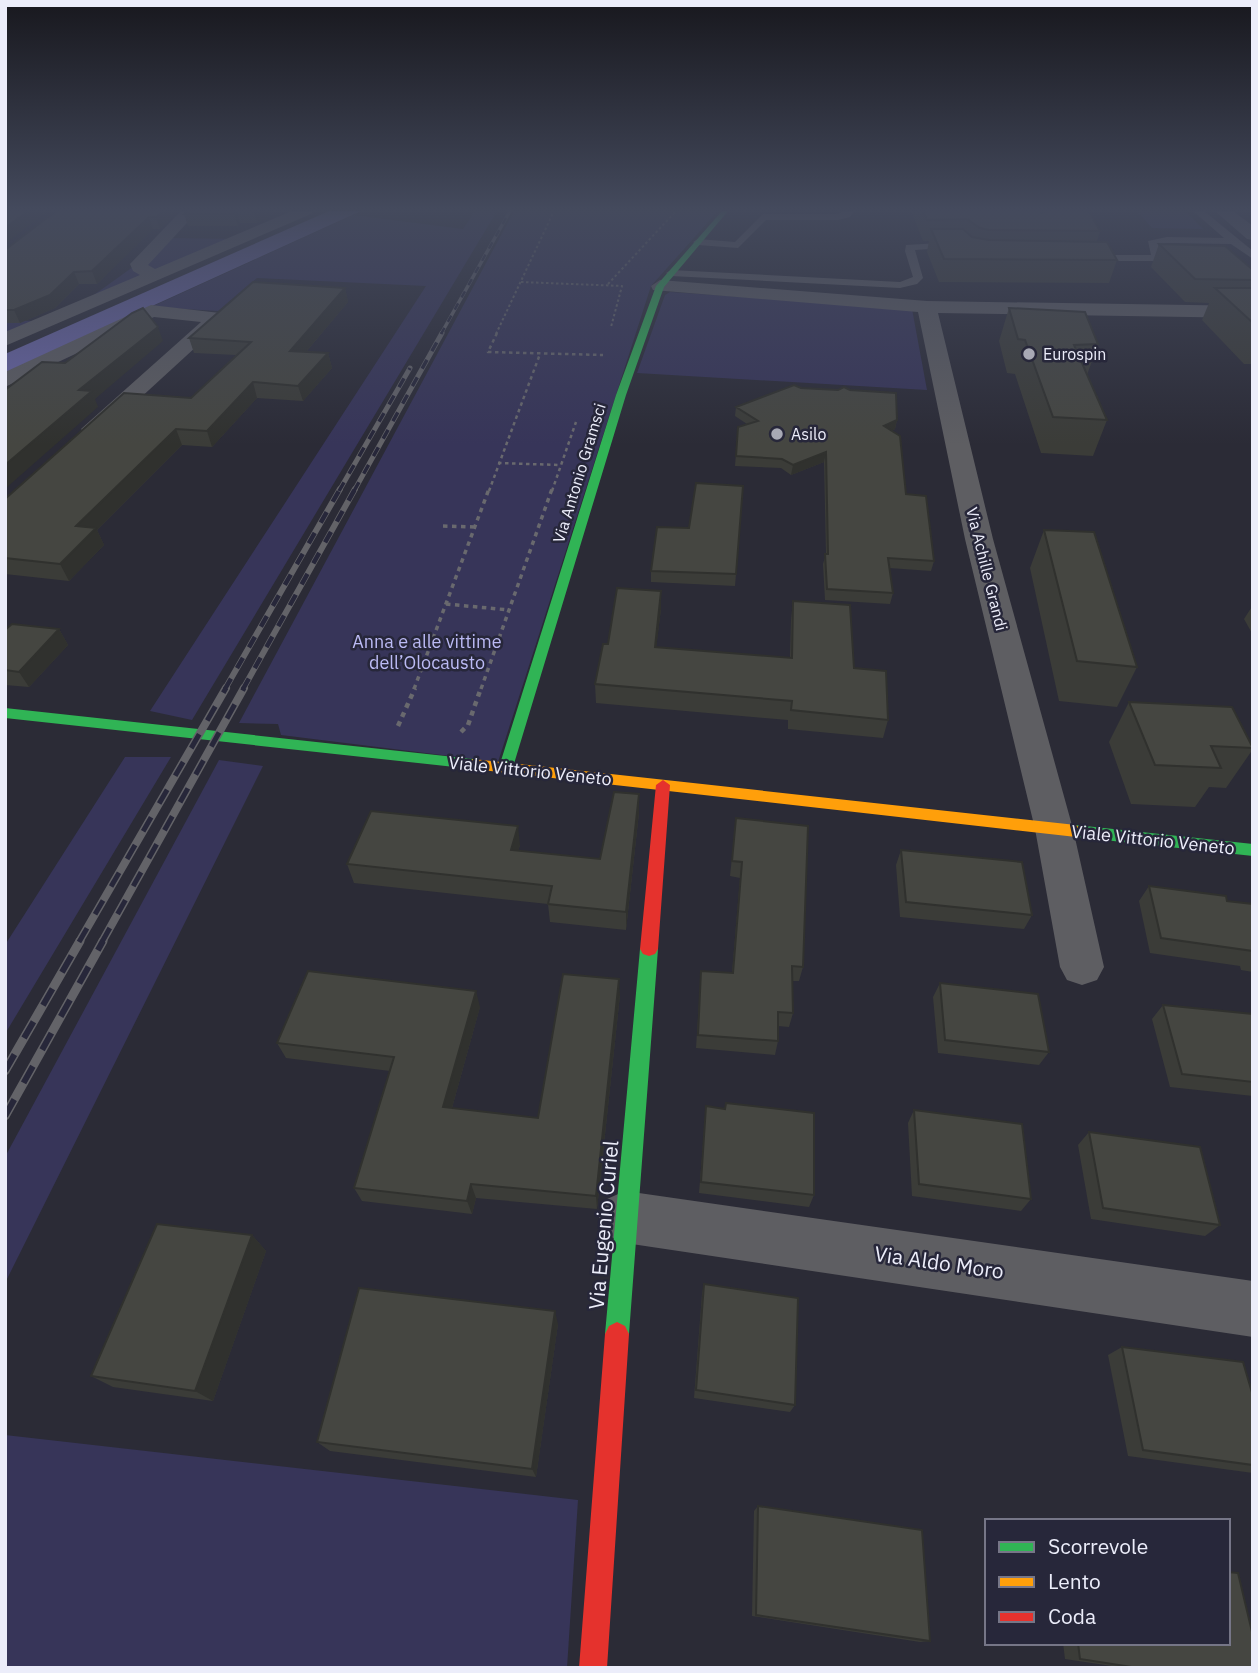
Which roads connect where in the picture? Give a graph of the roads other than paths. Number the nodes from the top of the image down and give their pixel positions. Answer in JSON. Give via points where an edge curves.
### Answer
{"nodes":[{"id":1,"x":124,"y":289,"type":"edge"},
{"id":2,"x":662,"y":289,"type":"edge"},
{"id":3,"x":754,"y":289,"type":"edge"},
{"id":4,"x":927,"y":307,"type":"junction"},
{"id":5,"x":1253,"y":312,"type":"edge"},
{"id":6,"x":5,"y":340,"type":"edge"},
{"id":7,"x":5,"y":380,"type":"edge"},
{"id":8,"x":75,"y":445,"type":"edge"},
{"id":9,"x":5,"y":713,"type":"edge"},
{"id":10,"x":506,"y":767,"type":"junction"},
{"id":11,"x":663,"y":785,"type":"junction"},
{"id":12,"x":1054,"y":829,"type":"junction"},
{"id":13,"x":1253,"y":850,"type":"edge"},
{"id":14,"x":1082,"y":967,"type":"dead end"},
{"id":15,"x":625,"y":1217,"type":"junction"},
{"id":16,"x":1253,"y":1309,"type":"edge"},
{"id":17,"x":593,"y":1668,"type":"edge"}],
"edges":[{"from":1,"to":6,"type":"street"},
{"from":2,"to":10,"type":"street","name":"Via Antonio Gramsci","via":[[621,395]]},
{"from":3,"to":4,"type":"street"},
{"from":4,"to":5,"type":"street"},
{"from":4,"to":12,"type":"street","name":"Via Achille Grandi","via":[[979,539]]},
{"from":7,"to":8,"type":"street","via":[[151,311],[214,319]]},
{"from":9,"to":10,"type":"street","name":"Viale Vittorio Veneto"},
{"from":10,"to":11,"type":"street","name":"Viale Vittorio Veneto"},
{"from":11,"to":12,"type":"street","name":"Viale Vittorio Veneto"},
{"from":11,"to":15,"type":"street","name":"Via Eugenio Curiel"},
{"from":12,"to":13,"type":"street","name":"Viale Vittorio Veneto"},
{"from":12,"to":14,"type":"street","name":"Viale Vittorio Veneto"},
{"from":15,"to":16,"type":"street","name":"Via Aldo Moro"},
{"from":15,"to":17,"type":"street","name":"Via Eugenio Curiel"}]}
